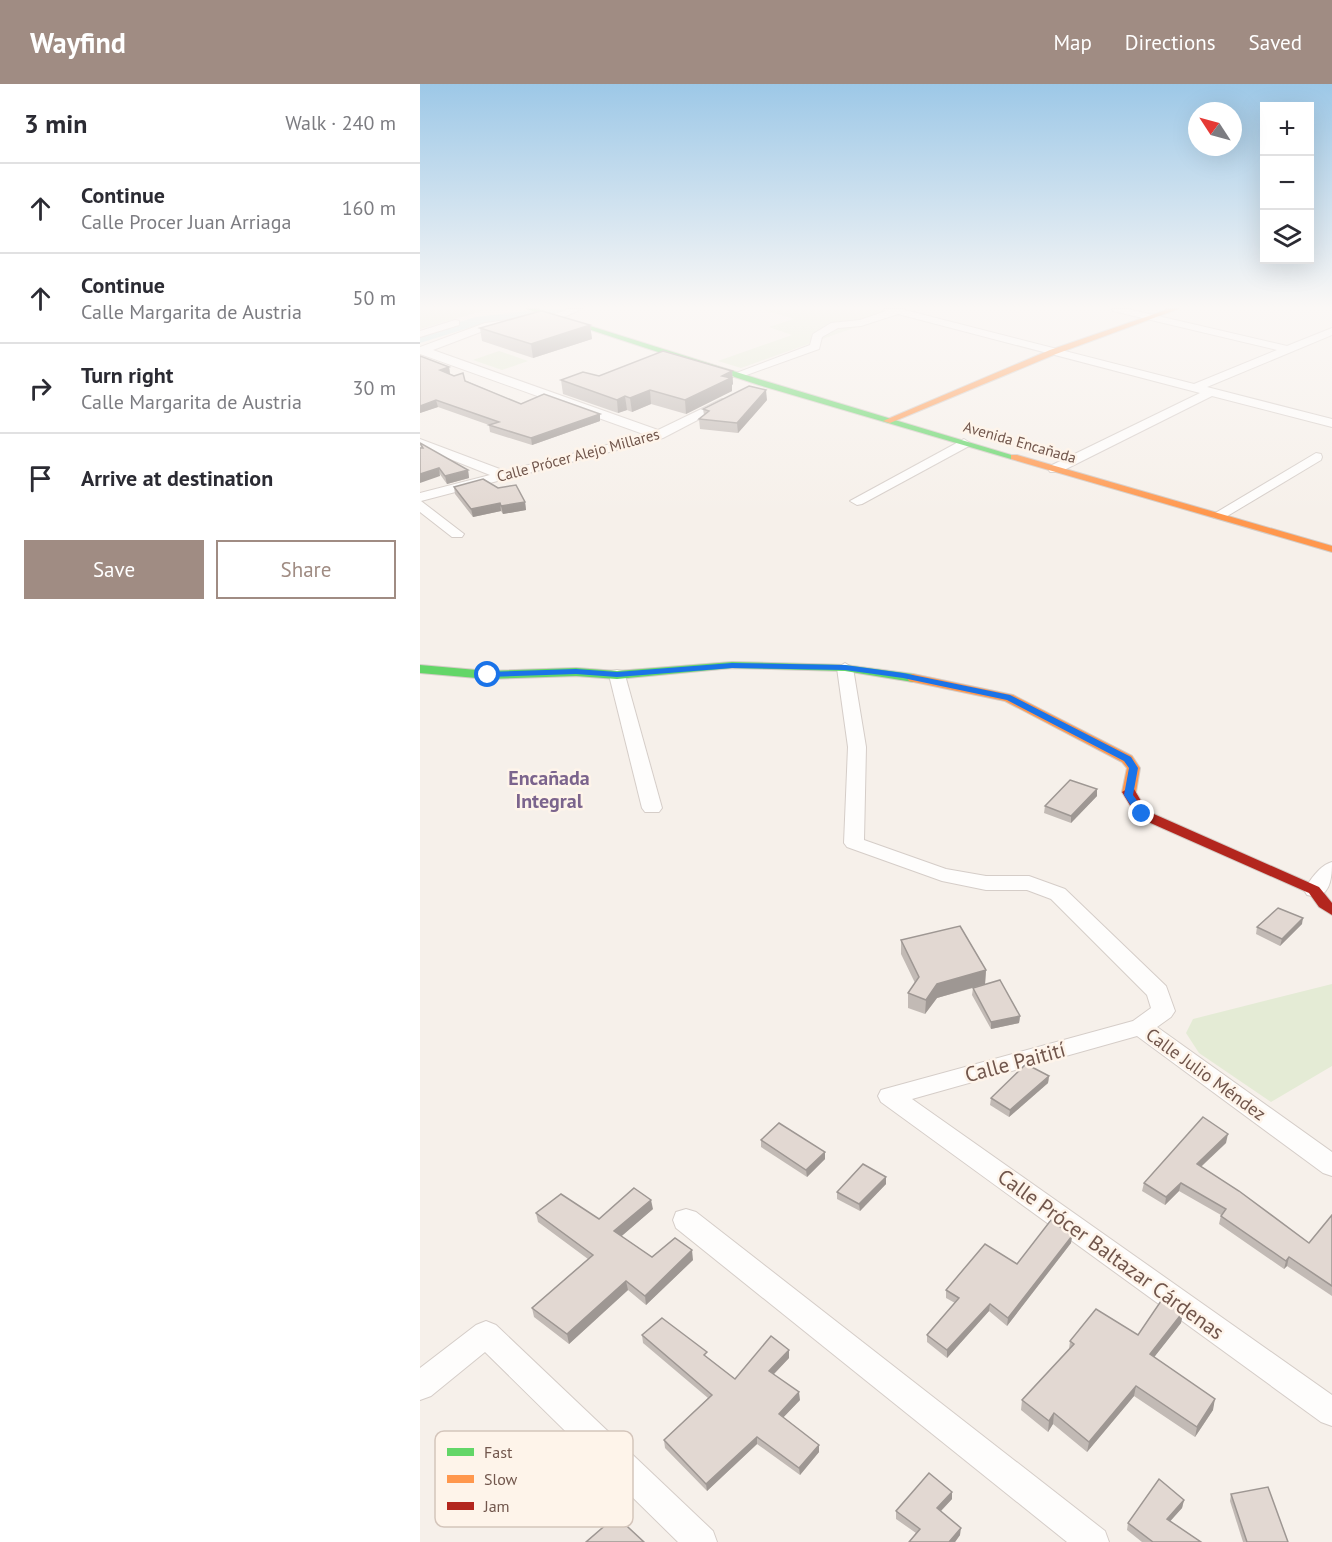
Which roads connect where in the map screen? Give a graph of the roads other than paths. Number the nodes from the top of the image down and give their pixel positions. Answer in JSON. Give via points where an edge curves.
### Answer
{"nodes":[{"id":1,"x":495,"y":377,"type":"edge"},
{"id":2,"x":743,"y":377,"type":"edge"},
{"id":3,"x":993,"y":377,"type":"edge"},
{"id":4,"x":1152,"y":377,"type":"edge"},
{"id":5,"x":1222,"y":377,"type":"edge"},
{"id":6,"x":762,"y":384,"type":"junction"},
{"id":7,"x":1195,"y":388,"type":"junction"},
{"id":8,"x":1210,"y":392,"type":"junction"},
{"id":9,"x":887,"y":421,"type":"junction"},
{"id":10,"x":1332,"y":423,"type":"edge"},
{"id":11,"x":659,"y":435,"type":"junction"},
{"id":12,"x":420,"y":442,"type":"edge"},
{"id":13,"x":964,"y":443,"type":"junction"},
{"id":14,"x":1316,"y":457,"type":"dead end"},
{"id":15,"x":1055,"y":469,"type":"junction"},
{"id":16,"x":503,"y":475,"type":"junction"},
{"id":17,"x":420,"y":497,"type":"edge"},
{"id":18,"x":857,"y":501,"type":"dead end"},
{"id":19,"x":420,"y":505,"type":"edge"},
{"id":20,"x":1219,"y":515,"type":"junction"},
{"id":21,"x":457,"y":534,"type":"dead end"},
{"id":22,"x":1332,"y":549,"type":"edge"},
{"id":23,"x":845,"y":668,"type":"junction"},
{"id":24,"x":420,"y":669,"type":"edge"},
{"id":25,"x":617,"y":675,"type":"junction"},
{"id":26,"x":652,"y":808,"type":"dead end"},
{"id":27,"x":1332,"y":868,"type":"edge"},
{"id":28,"x":1314,"y":890,"type":"junction"},
{"id":29,"x":1332,"y":910,"type":"edge"},
{"id":30,"x":1141,"y":1028,"type":"junction"},
{"id":31,"x":890,"y":1096,"type":"joint"},
{"id":32,"x":1332,"y":1166,"type":"edge"},
{"id":33,"x":686,"y":1220,"type":"dead end"},
{"id":34,"x":420,"y":1386,"type":"edge"},
{"id":35,"x":1332,"y":1412,"type":"edge"},
{"id":36,"x":586,"y":1431,"type":"edge"},
{"id":37,"x":633,"y":1476,"type":"edge"},
{"id":38,"x":701,"y":1542,"type":"edge"},
{"id":39,"x":1093,"y":1542,"type":"edge"}],
"edges":[{"from":1,"to":11,"type":"street"},
{"from":2,"to":6,"type":"main road","name":"Avenida Encañada"},
{"from":3,"to":9,"type":"main road"},
{"from":4,"to":7,"type":"street"},
{"from":5,"to":7,"type":"street"},
{"from":6,"to":9,"type":"main road","name":"Avenida Encañada"},
{"from":6,"to":11,"type":"street","name":"Calle Prócer Alejo Millares"},
{"from":7,"to":8,"type":"street"},
{"from":8,"to":10,"type":"street"},
{"from":8,"to":15,"type":"street"},
{"from":9,"to":13,"type":"main road","name":"Avenida Encañada"},
{"from":11,"to":16,"type":"street","name":"Calle Prócer Alejo Millares"},
{"from":12,"to":16,"type":"street"},
{"from":13,"to":15,"type":"main road","name":"Avenida Encañada"},
{"from":13,"to":18,"type":"street"},
{"from":14,"to":20,"type":"street"},
{"from":15,"to":20,"type":"main road","name":"Avenida Encañada"},
{"from":16,"to":17,"type":"street","name":"Calle Prócer Alejo Millares"},
{"from":19,"to":21,"type":"street"},
{"from":20,"to":22,"type":"main road","name":"Avenida Encañada"},
{"from":23,"to":25,"type":"main road","via":[[732,665]]},
{"from":23,"to":28,"type":"main road","via":[[1010,698],[1127,759],[1134,768],[1129,795],[1142,814]]},
{"from":23,"to":30,"type":"street","name":"Calle Julio Méndez","via":[[857,747],[854,843],[942,875],[986,883],[1029,883],[1058,894],[1158,992],[1163,1011]]},
{"from":24,"to":25,"type":"main road","via":[[488,675]]},
{"from":25,"to":26,"type":"street"},
{"from":27,"to":28,"type":"street"},
{"from":28,"to":29,"type":"main road"},
{"from":30,"to":31,"type":"street","name":"Calle Paitití"},
{"from":30,"to":32,"type":"street","name":"Calle Julio Méndez"},
{"from":31,"to":35,"type":"street","name":"Calle Prócer Baltazar Cárdenas"},
{"from":33,"to":39,"type":"street"},
{"from":34,"to":36,"type":"street","via":[[486,1334]]},
{"from":37,"to":38,"type":"street"}]}
